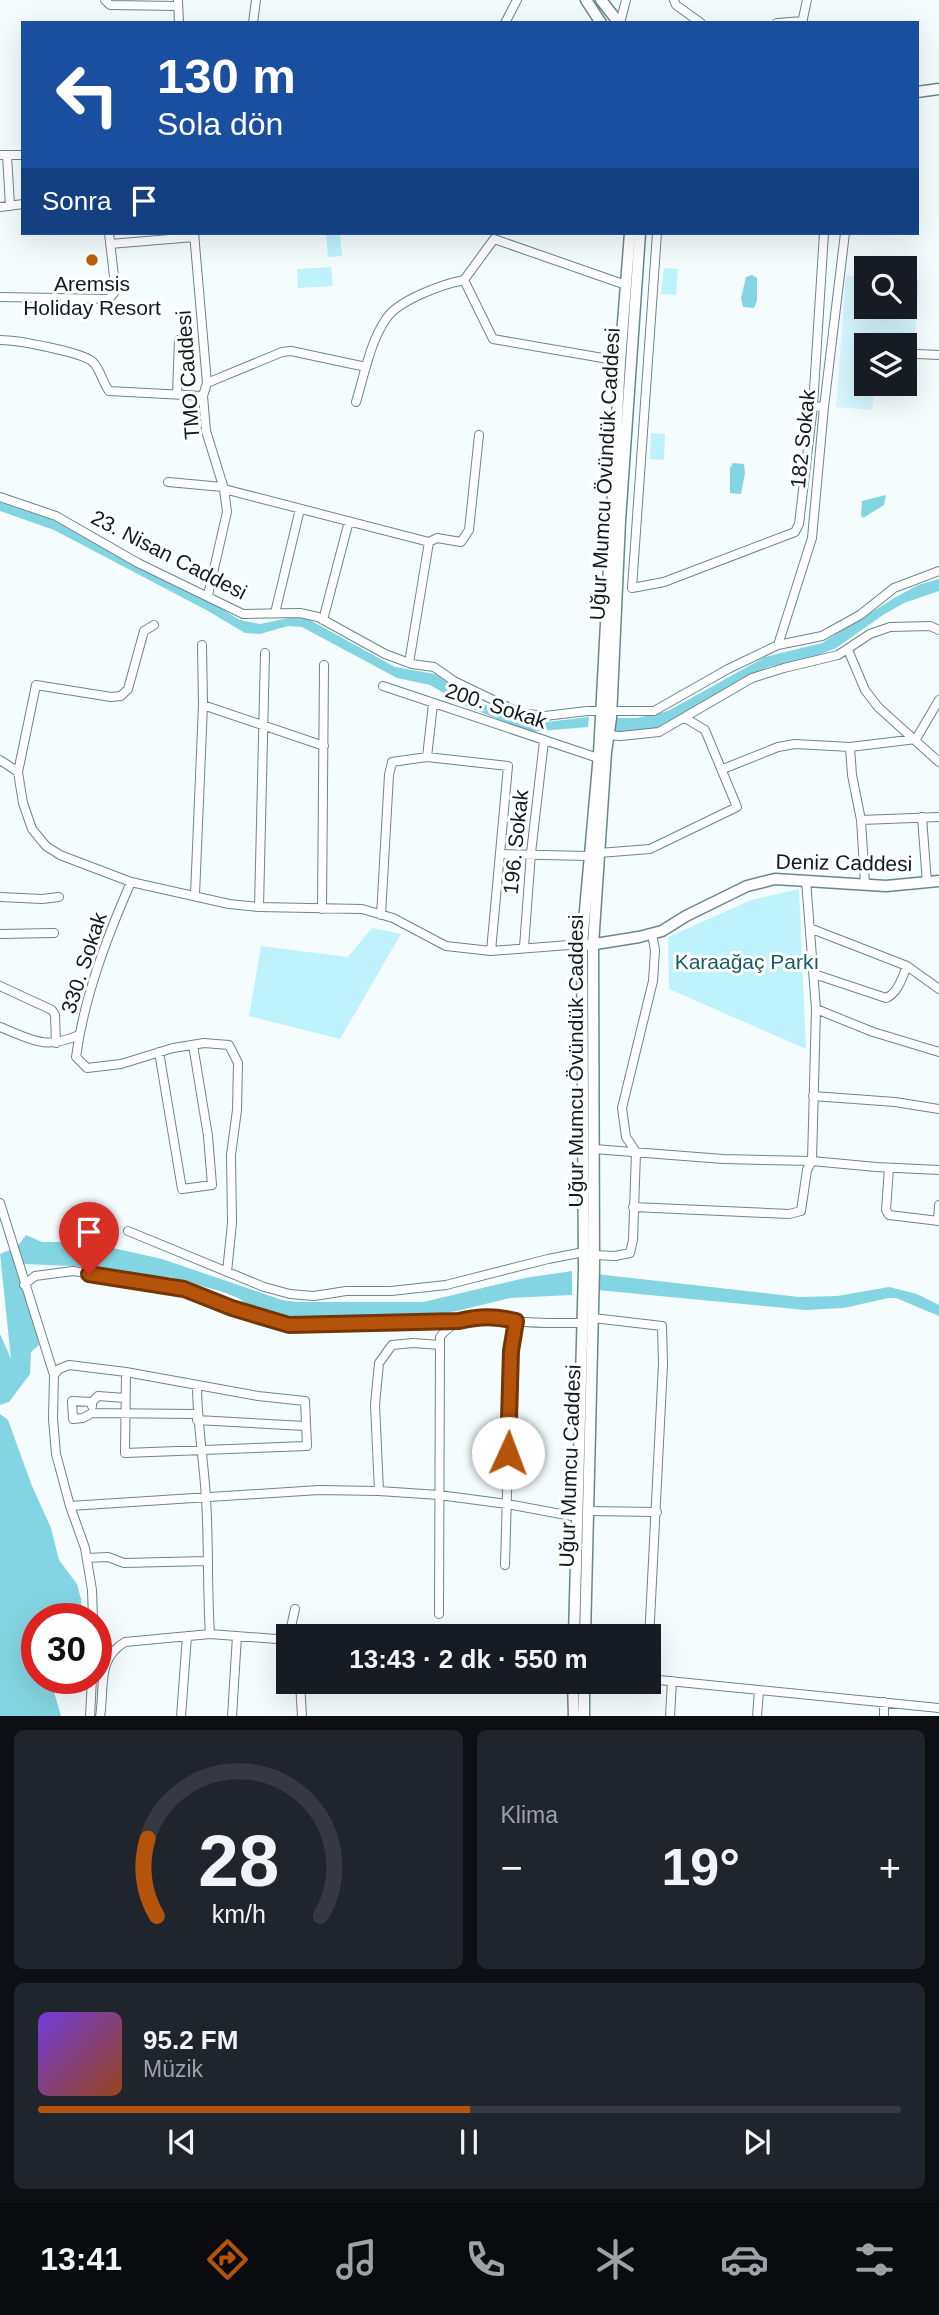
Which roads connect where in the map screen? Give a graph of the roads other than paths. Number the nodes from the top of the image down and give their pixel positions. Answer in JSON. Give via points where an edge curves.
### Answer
{"nodes":[{"id":1,"x":105,"y":0,"type":"edge"},
{"id":2,"x":256,"y":0,"type":"edge"},
{"id":3,"x":517,"y":0,"type":"edge"},
{"id":4,"x":586,"y":0,"type":"edge"},
{"id":5,"x":601,"y":0,"type":"edge"},
{"id":6,"x":626,"y":0,"type":"edge"},
{"id":7,"x":674,"y":0,"type":"edge"},
{"id":8,"x":807,"y":0,"type":"edge"},
{"id":9,"x":178,"y":3,"type":"edge"},
{"id":10,"x":178,"y":21,"type":"edge"},
{"id":11,"x":253,"y":21,"type":"edge"},
{"id":12,"x":506,"y":21,"type":"edge"},
{"id":13,"x":600,"y":21,"type":"edge"},
{"id":14,"x":617,"y":21,"type":"edge"},
{"id":15,"x":620,"y":21,"type":"edge"},
{"id":16,"x":698,"y":21,"type":"edge"},
{"id":17,"x":803,"y":21,"type":"edge"},
{"id":18,"x":939,"y":89,"type":"edge"},
{"id":19,"x":919,"y":92,"type":"edge"},
{"id":20,"x":4,"y":155,"type":"edge"},
{"id":21,"x":21,"y":204,"type":"edge"},
{"id":22,"x":10,"y":206,"type":"junction"},
{"id":23,"x":0,"y":207,"type":"edge"},
{"id":24,"x":109,"y":235,"type":"edge"},
{"id":25,"x":194,"y":235,"type":"edge"},
{"id":26,"x":630,"y":235,"type":"edge"},
{"id":27,"x":640,"y":235,"type":"edge"},
{"id":28,"x":657,"y":235,"type":"edge"},
{"id":29,"x":824,"y":235,"type":"edge"},
{"id":30,"x":845,"y":235,"type":"edge"},
{"id":31,"x":496,"y":236,"type":"edge"},
{"id":32,"x":110,"y":244,"type":"junction"},
{"id":33,"x":464,"y":280,"type":"junction"},
{"id":34,"x":626,"y":285,"type":"junction"},
{"id":35,"x":0,"y":297,"type":"edge"},
{"id":36,"x":0,"y":340,"type":"edge"},
{"id":37,"x":178,"y":340,"type":"dead end"},
{"id":38,"x":917,"y":354,"type":"dead end"},
{"id":39,"x":939,"y":355,"type":"edge"},
{"id":40,"x":621,"y":361,"type":"junction"},
{"id":41,"x":366,"y":366,"type":"junction"},
{"id":42,"x":207,"y":383,"type":"junction"},
{"id":43,"x":177,"y":394,"type":"junction"},
{"id":44,"x":203,"y":396,"type":"junction"},
{"id":45,"x":356,"y":402,"type":"dead end"},
{"id":46,"x":813,"y":406,"type":"junction"},
{"id":47,"x":824,"y":407,"type":"junction"},
{"id":48,"x":479,"y":435,"type":"dead end"},
{"id":49,"x":168,"y":482,"type":"dead end"},
{"id":50,"x":224,"y":488,"type":"junction"},
{"id":51,"x":0,"y":497,"type":"edge"},
{"id":52,"x":300,"y":509,"type":"junction"},
{"id":53,"x":349,"y":521,"type":"junction"},
{"id":54,"x":429,"y":542,"type":"junction"},
{"id":55,"x":939,"y":570,"type":"edge"},
{"id":56,"x":208,"y":595,"type":"junction"},
{"id":57,"x":275,"y":613,"type":"junction"},
{"id":58,"x":939,"y":619,"type":"edge"},
{"id":59,"x":323,"y":620,"type":"junction"},
{"id":60,"x":154,"y":625,"type":"dead end"},
{"id":61,"x":930,"y":626,"type":"junction"},
{"id":62,"x":939,"y":630,"type":"edge"},
{"id":63,"x":202,"y":645,"type":"dead end"},
{"id":64,"x":778,"y":645,"type":"junction"},
{"id":65,"x":848,"y":650,"type":"junction"},
{"id":66,"x":265,"y":653,"type":"dead end"},
{"id":67,"x":409,"y":663,"type":"junction"},
{"id":68,"x":324,"y":665,"type":"dead end"},
{"id":69,"x":383,"y":686,"type":"dead end"},
{"id":70,"x":939,"y":700,"type":"edge"},
{"id":71,"x":433,"y":704,"type":"junction"},
{"id":72,"x":203,"y":705,"type":"junction"},
{"id":73,"x":685,"y":718,"type":"junction"},
{"id":74,"x":605,"y":723,"type":"junction"},
{"id":75,"x":264,"y":725,"type":"junction"},
{"id":76,"x":916,"y":739,"type":"junction"},
{"id":77,"x":544,"y":741,"type":"junction"},
{"id":78,"x":324,"y":746,"type":"junction"},
{"id":79,"x":850,"y":747,"type":"junction"},
{"id":80,"x":427,"y":757,"type":"junction"},
{"id":81,"x":598,"y":758,"type":"junction"},
{"id":82,"x":0,"y":760,"type":"edge"},
{"id":83,"x":939,"y":762,"type":"edge"},
{"id":84,"x":723,"y":769,"type":"junction"},
{"id":85,"x":18,"y":772,"type":"junction"},
{"id":86,"x":922,"y":817,"type":"junction"},
{"id":87,"x":939,"y":817,"type":"edge"},
{"id":88,"x":861,"y":820,"type":"junction"},
{"id":89,"x":531,"y":853,"type":"junction"},
{"id":90,"x":500,"y":854,"type":"junction"},
{"id":91,"x":594,"y":855,"type":"junction"},
{"id":92,"x":806,"y":880,"type":"junction"},
{"id":93,"x":131,"y":881,"type":"junction"},
{"id":94,"x":933,"y":882,"type":"edge"},
{"id":95,"x":864,"y":884,"type":"junction"},
{"id":96,"x":195,"y":895,"type":"junction"},
{"id":97,"x":0,"y":897,"type":"edge"},
{"id":98,"x":59,"y":897,"type":"dead end"},
{"id":99,"x":259,"y":907,"type":"junction"},
{"id":100,"x":321,"y":909,"type":"junction"},
{"id":101,"x":381,"y":915,"type":"junction"},
{"id":102,"x":811,"y":929,"type":"junction"},
{"id":103,"x":54,"y":933,"type":"dead end"},
{"id":104,"x":0,"y":934,"type":"edge"},
{"id":105,"x":652,"y":934,"type":"junction"},
{"id":106,"x":587,"y":945,"type":"junction"},
{"id":107,"x":524,"y":947,"type":"junction"},
{"id":108,"x":491,"y":951,"type":"junction"},
{"id":109,"x":907,"y":966,"type":"junction"},
{"id":110,"x":814,"y":974,"type":"junction"},
{"id":111,"x":0,"y":986,"type":"edge"},
{"id":112,"x":938,"y":986,"type":"edge"},
{"id":113,"x":816,"y":1009,"type":"junction"},
{"id":114,"x":0,"y":1027,"type":"edge"},
{"id":115,"x":79,"y":1035,"type":"junction"},
{"id":116,"x":56,"y":1042,"type":"junction"},
{"id":117,"x":193,"y":1045,"type":"junction"},
{"id":118,"x":159,"y":1052,"type":"junction"},
{"id":119,"x":939,"y":1052,"type":"edge"},
{"id":120,"x":813,"y":1096,"type":"junction"},
{"id":121,"x":939,"y":1109,"type":"edge"},
{"id":122,"x":594,"y":1149,"type":"junction"},
{"id":123,"x":636,"y":1152,"type":"junction"},
{"id":124,"x":812,"y":1161,"type":"junction"},
{"id":125,"x":889,"y":1168,"type":"junction"},
{"id":126,"x":939,"y":1170,"type":"edge"},
{"id":127,"x":0,"y":1203,"type":"edge"},
{"id":128,"x":939,"y":1205,"type":"edge"},
{"id":129,"x":633,"y":1206,"type":"junction"},
{"id":130,"x":938,"y":1221,"type":"edge"},
{"id":131,"x":128,"y":1231,"type":"dead end"},
{"id":132,"x":589,"y":1254,"type":"junction"},
{"id":133,"x":227,"y":1272,"type":"junction"},
{"id":134,"x":24,"y":1284,"type":"junction"},
{"id":135,"x":589,"y":1297,"type":"joint"},
{"id":136,"x":588,"y":1320,"type":"junction"},
{"id":137,"x":459,"y":1321,"type":"junction"},
{"id":138,"x":516,"y":1321,"type":"junction"},
{"id":139,"x":440,"y":1345,"type":"junction"},
{"id":140,"x":126,"y":1372,"type":"junction"},
{"id":141,"x":54,"y":1375,"type":"junction"},
{"id":142,"x":197,"y":1385,"type":"junction"},
{"id":143,"x":125,"y":1398,"type":"junction"},
{"id":144,"x":92,"y":1402,"type":"junction"},
{"id":145,"x":92,"y":1413,"type":"junction"},
{"id":146,"x":124,"y":1414,"type":"junction"},
{"id":147,"x":197,"y":1417,"type":"junction"},
{"id":148,"x":305,"y":1426,"type":"junction"},
{"id":149,"x":200,"y":1451,"type":"junction"},
{"id":150,"x":379,"y":1491,"type":"junction"},
{"id":151,"x":439,"y":1495,"type":"junction"},
{"id":152,"x":206,"y":1498,"type":"junction"},
{"id":153,"x":507,"y":1504,"type":"junction"},
{"id":154,"x":70,"y":1506,"type":"junction"},
{"id":155,"x":657,"y":1512,"type":"junction"},
{"id":156,"x":583,"y":1514,"type":"junction"},
{"id":157,"x":87,"y":1559,"type":"junction"},
{"id":158,"x":206,"y":1561,"type":"junction"},
{"id":159,"x":505,"y":1565,"type":"dead end"},
{"id":160,"x":92,"y":1603,"type":"edge"},
{"id":161,"x":295,"y":1609,"type":"dead end"},
{"id":162,"x":439,"y":1614,"type":"dead end"},
{"id":163,"x":292,"y":1624,"type":"edge"},
{"id":164,"x":575,"y":1624,"type":"edge"},
{"id":165,"x":585,"y":1624,"type":"edge"},
{"id":166,"x":650,"y":1624,"type":"edge"},
{"id":167,"x":210,"y":1634,"type":"junction"},
{"id":168,"x":187,"y":1636,"type":"junction"},
{"id":169,"x":237,"y":1636,"type":"junction"},
{"id":170,"x":276,"y":1638,"type":"edge"},
{"id":171,"x":661,"y":1680,"type":"edge"},
{"id":172,"x":672,"y":1681,"type":"junction"},
{"id":173,"x":760,"y":1690,"type":"junction"},
{"id":174,"x":91,"y":1694,"type":"edge"},
{"id":175,"x":301,"y":1694,"type":"edge"},
{"id":176,"x":573,"y":1694,"type":"edge"},
{"id":177,"x":584,"y":1694,"type":"edge"},
{"id":178,"x":588,"y":1694,"type":"edge"},
{"id":179,"x":884,"y":1702,"type":"junction"},
{"id":180,"x":584,"y":1703,"type":"junction"},
{"id":181,"x":939,"y":1708,"type":"edge"},
{"id":182,"x":90,"y":1716,"type":"edge"},
{"id":183,"x":100,"y":1716,"type":"edge"},
{"id":184,"x":181,"y":1716,"type":"edge"},
{"id":185,"x":232,"y":1716,"type":"edge"},
{"id":186,"x":302,"y":1716,"type":"edge"},
{"id":187,"x":574,"y":1716,"type":"edge"},
{"id":188,"x":584,"y":1716,"type":"edge"},
{"id":189,"x":670,"y":1716,"type":"edge"},
{"id":190,"x":757,"y":1716,"type":"edge"},
{"id":191,"x":884,"y":1716,"type":"edge"}],
"edges":[{"from":1,"to":9,"type":"street","via":[[110,5]]},
{"from":2,"to":11,"type":"street"},
{"from":3,"to":12,"type":"street"},
{"from":4,"to":13,"type":"street"},
{"from":5,"to":14,"type":"street"},
{"from":6,"to":15,"type":"street"},
{"from":7,"to":16,"type":"street"},
{"from":8,"to":17,"type":"street"},
{"from":9,"to":10,"type":"street"},
{"from":18,"to":19,"type":"street"},
{"from":20,"to":22,"type":"street"},
{"from":21,"to":22,"type":"street"},
{"from":22,"to":23,"type":"street"},
{"from":24,"to":32,"type":"street"},
{"from":25,"to":32,"type":"street"},
{"from":25,"to":42,"type":"street","name":"TMO Caddesi"},
{"from":26,"to":34,"type":"street","name":"Uğur Mumcu Övündük Caddesi"},
{"from":27,"to":74,"type":"street","name":"Uğur Mumcu Övündük Caddesi"},
{"from":28,"to":46,"type":"street","via":[[632,588],[664,582],[795,532]]},
{"from":29,"to":46,"type":"street"},
{"from":30,"to":47,"type":"street","name":"182 Sokak"},
{"from":31,"to":33,"type":"street"},
{"from":31,"to":34,"type":"street"},
{"from":32,"to":35,"type":"street","via":[[116,285],[108,299]]},
{"from":33,"to":40,"type":"street","via":[[493,339]]},
{"from":33,"to":41,"type":"street","via":[[412,300],[386,318]]},
{"from":34,"to":40,"type":"street","name":"Uğur Mumcu Övündük Caddesi"},
{"from":36,"to":43,"type":"street","via":[[89,359],[109,391]]},
{"from":37,"to":43,"type":"street"},
{"from":38,"to":39,"type":"street"},
{"from":40,"to":74,"type":"street","name":"Uğur Mumcu Övündük Caddesi"},
{"from":41,"to":42,"type":"street","via":[[291,351]]},
{"from":41,"to":45,"type":"street"},
{"from":42,"to":44,"type":"street","name":"TMO Caddesi"},
{"from":43,"to":44,"type":"street"},
{"from":44,"to":50,"type":"street","name":"TMO Caddesi","via":[[208,438]]},
{"from":46,"to":47,"type":"street"},
{"from":47,"to":64,"type":"street","name":"182 Sokak","via":[[811,538]]},
{"from":48,"to":54,"type":"street","via":[[468,530],[461,542],[437,538]]},
{"from":49,"to":50,"type":"street"},
{"from":50,"to":52,"type":"street"},
{"from":50,"to":56,"type":"street","name":"TMO Caddesi","via":[[226,512]]},
{"from":51,"to":56,"type":"street","name":"23. Nisan Caddesi","via":[[56,516],[138,563]]},
{"from":52,"to":53,"type":"street"},
{"from":52,"to":57,"type":"street"},
{"from":53,"to":54,"type":"street"},
{"from":53,"to":59,"type":"street"},
{"from":54,"to":67,"type":"street"},
{"from":55,"to":64,"type":"street","name":"23. Nisan Caddesi","via":[[894,587],[860,615],[822,636]]},
{"from":56,"to":57,"type":"street","name":"23. Nisan Caddesi","via":[[243,614]]},
{"from":57,"to":59,"type":"street","name":"23. Nisan Caddesi","via":[[300,612]]},
{"from":58,"to":61,"type":"street"},
{"from":59,"to":67,"type":"street","name":"23. Nisan Caddesi"},
{"from":60,"to":85,"type":"street","via":[[144,631],[128,688],[121,696],[36,685]]},
{"from":61,"to":62,"type":"street"},
{"from":61,"to":65,"type":"street","via":[[890,626]]},
{"from":63,"to":72,"type":"street"},
{"from":64,"to":74,"type":"street","name":"23. Nisan Caddesi","via":[[654,711]]},
{"from":65,"to":73,"type":"street","via":[[752,678]]},
{"from":65,"to":76,"type":"street","via":[[865,690]]},
{"from":66,"to":75,"type":"street"},
{"from":67,"to":74,"type":"street","name":"23. Nisan Caddesi","via":[[434,667],[520,713]]},
{"from":68,"to":78,"type":"street"},
{"from":69,"to":71,"type":"street","name":"200. Sokak"},
{"from":70,"to":76,"type":"street"},
{"from":71,"to":77,"type":"street","name":"200. Sokak"},
{"from":71,"to":80,"type":"street"},
{"from":72,"to":75,"type":"street"},
{"from":72,"to":96,"type":"street"},
{"from":73,"to":74,"type":"street","via":[[659,732],[631,736]]},
{"from":73,"to":84,"type":"street","via":[[705,730]]},
{"from":74,"to":81,"type":"street","name":"Uğur Mumcu Övündük Caddesi"},
{"from":74,"to":91,"type":"street","name":"Uğur Mumcu Övündük Caddesi"},
{"from":75,"to":78,"type":"street"},
{"from":75,"to":99,"type":"street"},
{"from":76,"to":79,"type":"street"},
{"from":76,"to":83,"type":"street"},
{"from":77,"to":81,"type":"street","name":"200. Sokak"},
{"from":77,"to":89,"type":"street","name":"196. Sokak"},
{"from":78,"to":100,"type":"street"},
{"from":79,"to":84,"type":"street","via":[[795,744]]},
{"from":79,"to":88,"type":"street"},
{"from":80,"to":90,"type":"street","name":"196. Sokak","via":[[509,766]]},
{"from":80,"to":101,"type":"street","name":"196. Sokak","via":[[392,762]]},
{"from":81,"to":91,"type":"street","name":"Uğur Mumcu Övündük Caddesi"},
{"from":82,"to":85,"type":"street"},
{"from":84,"to":91,"type":"street","via":[[737,807],[650,849]]},
{"from":85,"to":93,"type":"street","via":[[32,830],[46,846]]},
{"from":86,"to":87,"type":"street"},
{"from":86,"to":88,"type":"street"},
{"from":86,"to":94,"type":"street"},
{"from":88,"to":95,"type":"street"},
{"from":89,"to":90,"type":"street"},
{"from":89,"to":91,"type":"street"},
{"from":89,"to":107,"type":"street","name":"196. Sokak"},
{"from":90,"to":108,"type":"street"},
{"from":91,"to":106,"type":"street","name":"Uğur Mumcu Övündük Caddesi"},
{"from":92,"to":95,"type":"street","name":"Deniz Caddesi"},
{"from":92,"to":102,"type":"street"},
{"from":92,"to":105,"type":"street","name":"Deniz Caddesi","via":[[775,879],[747,886]]},
{"from":93,"to":96,"type":"street"},
{"from":93,"to":115,"type":"street","name":"330. Sokak","via":[[104,948]]},
{"from":94,"to":95,"type":"street","name":"Deniz Caddesi"},
{"from":96,"to":99,"type":"street"},
{"from":97,"to":98,"type":"street"},
{"from":99,"to":100,"type":"street"},
{"from":100,"to":101,"type":"street","via":[[362,909]]},
{"from":101,"to":108,"type":"street","via":[[446,946]]},
{"from":102,"to":109,"type":"street"},
{"from":102,"to":110,"type":"street"},
{"from":103,"to":104,"type":"street"},
{"from":105,"to":106,"type":"street","name":"Deniz Caddesi"},
{"from":105,"to":123,"type":"street","via":[[653,981],[622,1108],[626,1137]]},
{"from":106,"to":107,"type":"street"},
{"from":106,"to":122,"type":"street","name":"Uğur Mumcu Övündük Caddesi"},
{"from":106,"to":132,"type":"street","name":"Uğur Mumcu Övündük Caddesi"},
{"from":107,"to":108,"type":"street"},
{"from":109,"to":110,"type":"street","via":[[897,989],[886,998]]},
{"from":109,"to":112,"type":"street"},
{"from":110,"to":113,"type":"street"},
{"from":111,"to":116,"type":"street","via":[[52,1010]]},
{"from":113,"to":119,"type":"street"},
{"from":113,"to":120,"type":"street"},
{"from":114,"to":116,"type":"street","via":[[46,1044]]},
{"from":115,"to":116,"type":"street"},
{"from":115,"to":118,"type":"street","name":"330. Sokak","via":[[76,1057],[87,1068]]},
{"from":117,"to":118,"type":"street"},
{"from":117,"to":118,"type":"street","via":[[212,1185],[182,1189]]},
{"from":117,"to":133,"type":"street","via":[[229,1045],[238,1063]]},
{"from":120,"to":121,"type":"street"},
{"from":120,"to":124,"type":"street"},
{"from":122,"to":123,"type":"street"},
{"from":122,"to":132,"type":"street","name":"Uğur Mumcu Övündük Caddesi"},
{"from":123,"to":124,"type":"street"},
{"from":123,"to":129,"type":"street"},
{"from":124,"to":125,"type":"street"},
{"from":124,"to":129,"type":"street","via":[[804,1204],[792,1214]]},
{"from":125,"to":126,"type":"street"},
{"from":125,"to":130,"type":"street","via":[[888,1215]]},
{"from":127,"to":134,"type":"street"},
{"from":128,"to":130,"type":"street"},
{"from":129,"to":132,"type":"street","via":[[630,1253]]},
{"from":131,"to":133,"type":"street"},
{"from":132,"to":133,"type":"street","via":[[548,1259],[446,1285],[314,1296],[264,1287]]},
{"from":132,"to":135,"type":"street","name":"Uğur Mumcu Övündük Caddesi"},
{"from":134,"to":137,"type":"street","via":[[34,1276],[73,1271],[147,1282],[184,1289],[289,1325]]},
{"from":134,"to":141,"type":"street"},
{"from":135,"to":136,"type":"street","name":"Uğur Mumcu Caddesi"},
{"from":136,"to":138,"type":"street"},
{"from":136,"to":155,"type":"street","via":[[662,1326]]},
{"from":136,"to":156,"type":"street","name":"Uğur Mumcu Caddesi"},
{"from":137,"to":138,"type":"street","via":[[481,1316]]},
{"from":137,"to":139,"type":"street","via":[[444,1331]]},
{"from":138,"to":153,"type":"street","via":[[511,1351]]},
{"from":139,"to":150,"type":"street","via":[[392,1345],[379,1363],[375,1405]]},
{"from":139,"to":151,"type":"street"},
{"from":140,"to":141,"type":"street","via":[[69,1365]]},
{"from":140,"to":142,"type":"street"},
{"from":140,"to":143,"type":"street"},
{"from":141,"to":154,"type":"street","via":[[56,1454]]},
{"from":142,"to":147,"type":"street"},
{"from":142,"to":148,"type":"street","via":[[305,1401]]},
{"from":143,"to":144,"type":"street","via":[[98,1396]]},
{"from":143,"to":146,"type":"street"},
{"from":144,"to":145,"type":"street"},
{"from":144,"to":145,"type":"street","via":[[72,1401],[73,1419]]},
{"from":145,"to":146,"type":"street"},
{"from":146,"to":147,"type":"street"},
{"from":146,"to":149,"type":"street","via":[[125,1453]]},
{"from":147,"to":148,"type":"street"},
{"from":147,"to":149,"type":"street"},
{"from":148,"to":149,"type":"street","via":[[307,1446]]},
{"from":149,"to":152,"type":"street"},
{"from":150,"to":151,"type":"street"},
{"from":150,"to":152,"type":"street"},
{"from":151,"to":153,"type":"street"},
{"from":151,"to":162,"type":"street"},
{"from":152,"to":154,"type":"street"},
{"from":152,"to":158,"type":"street"},
{"from":153,"to":156,"type":"street"},
{"from":153,"to":159,"type":"street"},
{"from":154,"to":157,"type":"street"},
{"from":155,"to":156,"type":"street"},
{"from":155,"to":166,"type":"street"},
{"from":156,"to":164,"type":"street","name":"Uğur Mumcu Caddesi"},
{"from":156,"to":165,"type":"street","name":"Uğur Mumcu Caddesi"},
{"from":157,"to":158,"type":"street"},
{"from":157,"to":160,"type":"street"},
{"from":158,"to":167,"type":"street"},
{"from":161,"to":163,"type":"street"},
{"from":167,"to":168,"type":"street"},
{"from":167,"to":169,"type":"street"},
{"from":168,"to":183,"type":"street","via":[[125,1642],[115,1648],[107,1657]]},
{"from":168,"to":184,"type":"street"},
{"from":169,"to":170,"type":"street"},
{"from":169,"to":185,"type":"street"},
{"from":171,"to":172,"type":"street"},
{"from":172,"to":173,"type":"street"},
{"from":172,"to":189,"type":"street"},
{"from":173,"to":179,"type":"street"},
{"from":173,"to":190,"type":"street"},
{"from":174,"to":182,"type":"street"},
{"from":175,"to":186,"type":"street"},
{"from":176,"to":187,"type":"street"},
{"from":177,"to":180,"type":"street"},
{"from":178,"to":180,"type":"street"},
{"from":179,"to":181,"type":"street"},
{"from":179,"to":191,"type":"street"},
{"from":180,"to":188,"type":"street"}]}
